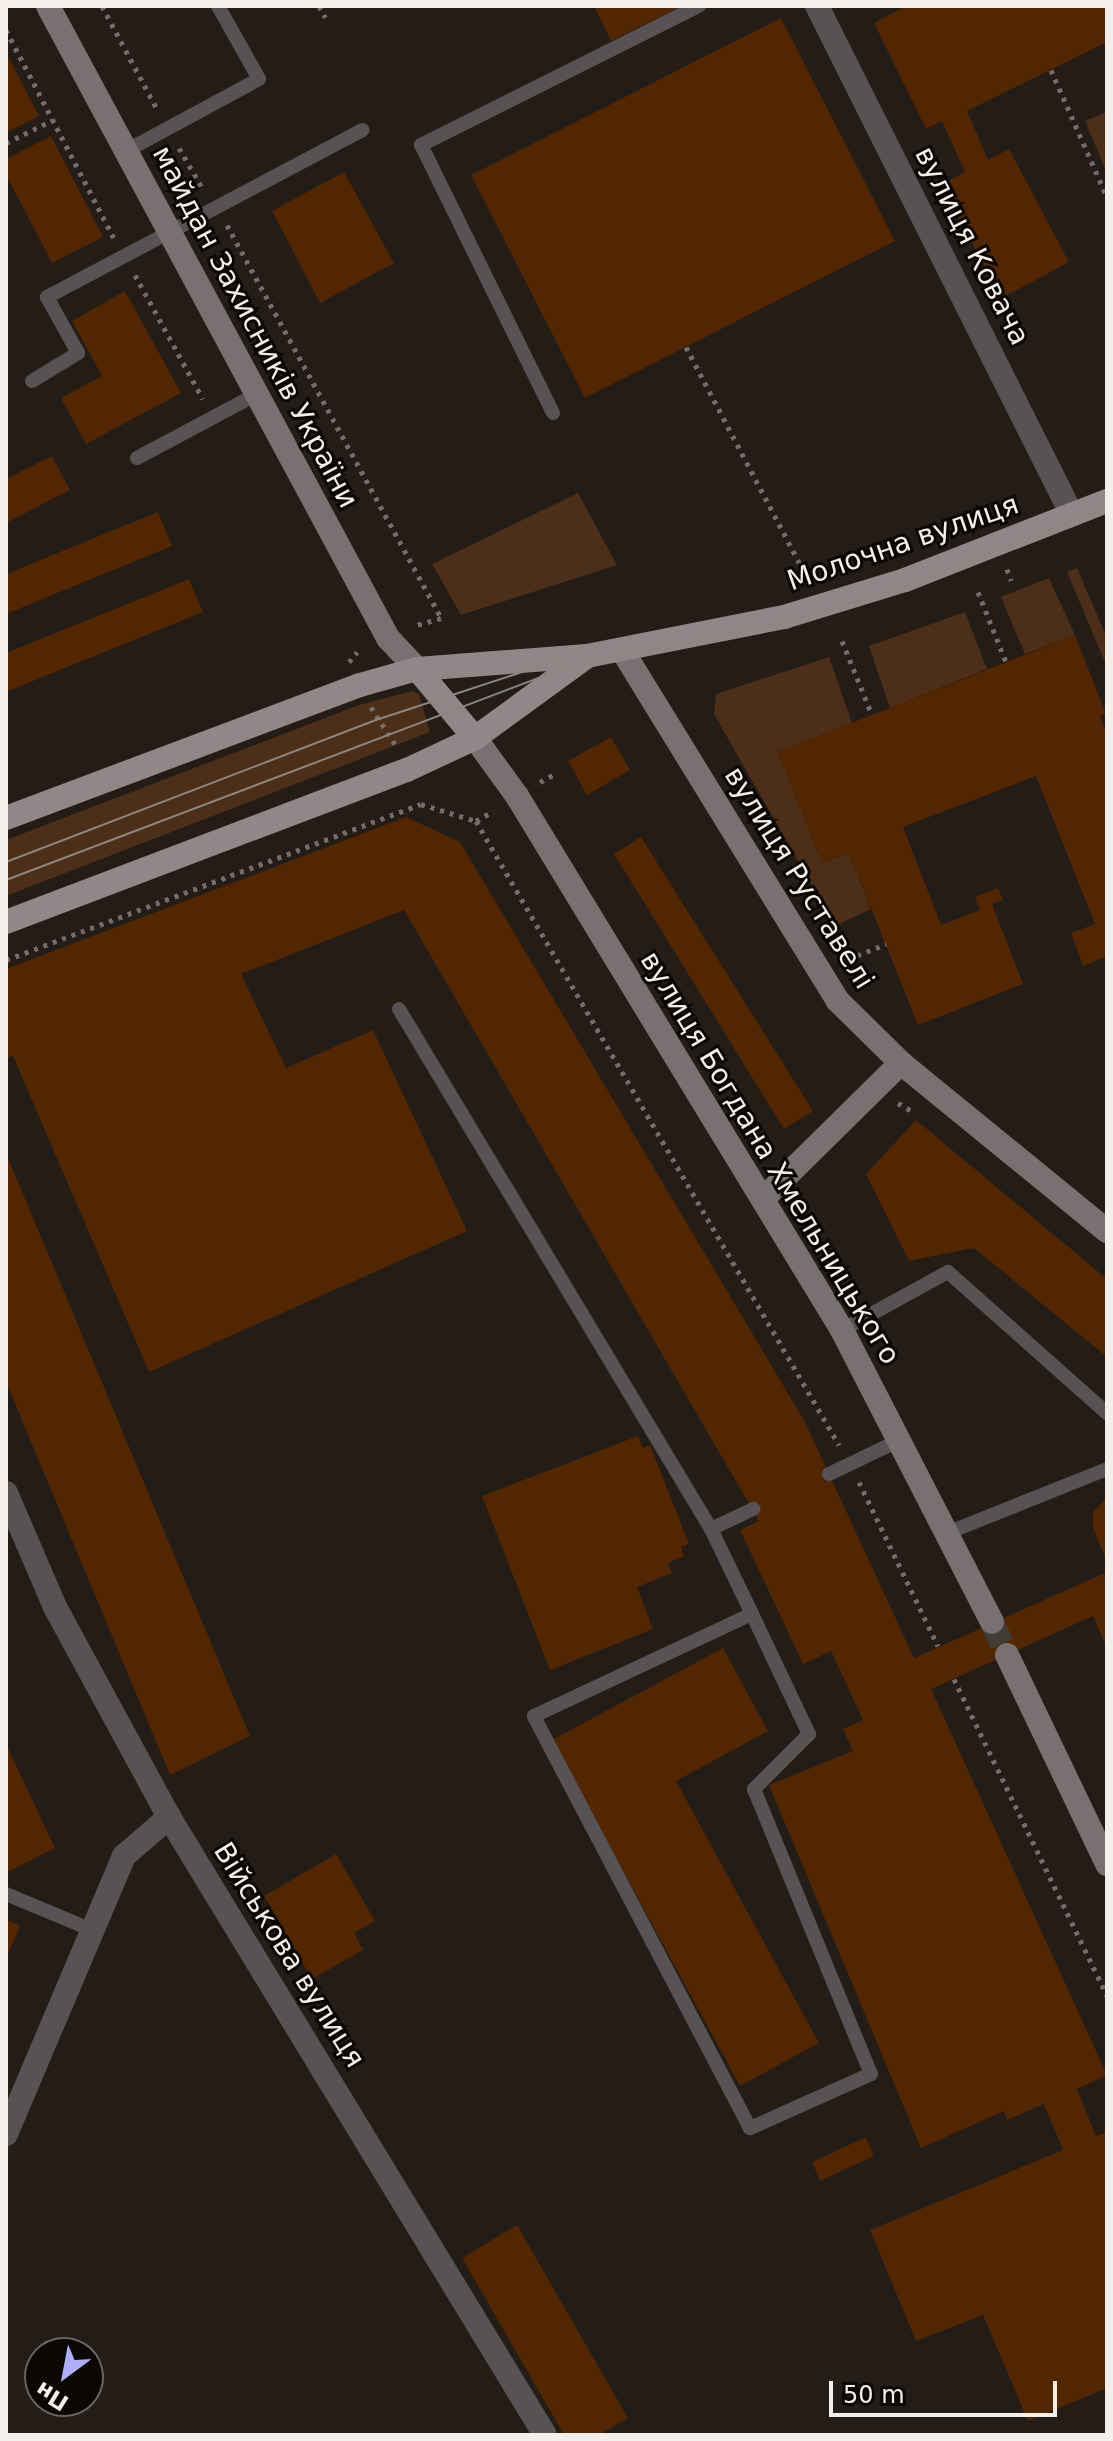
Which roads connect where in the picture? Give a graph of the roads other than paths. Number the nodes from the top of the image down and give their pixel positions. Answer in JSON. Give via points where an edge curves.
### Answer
{"nodes":[{"id":1,"x":48,"y":6,"type":"edge"},
{"id":2,"x":218,"y":6,"type":"edge"},
{"id":3,"x":699,"y":6,"type":"edge"},
{"id":4,"x":817,"y":6,"type":"edge"},
{"id":5,"x":362,"y":130,"type":"dead end"},
{"id":6,"x":126,"y":151,"type":"junction"},
{"id":7,"x":169,"y":231,"type":"junction"},
{"id":8,"x":32,"y":381,"type":"dead end"},
{"id":9,"x":257,"y":394,"type":"junction"},
{"id":10,"x":553,"y":413,"type":"dead end"},
{"id":11,"x":137,"y":458,"type":"dead end"},
{"id":12,"x":1107,"y":501,"type":"edge"},
{"id":13,"x":1072,"y":515,"type":"junction"},
{"id":14,"x":622,"y":650,"type":"junction"},
{"id":15,"x":587,"y":656,"type":"junction"},
{"id":16,"x":417,"y":669,"type":"junction"},
{"id":17,"x":475,"y":738,"type":"junction"},
{"id":18,"x":6,"y":818,"type":"edge"},
{"id":19,"x":6,"y":922,"type":"edge"},
{"id":20,"x":399,"y":1009,"type":"dead end"},
{"id":21,"x":901,"y":1063,"type":"junction"},
{"id":22,"x":763,"y":1199,"type":"junction"},
{"id":23,"x":1107,"y":1231,"type":"edge"},
{"id":24,"x":842,"y":1330,"type":"junction"},
{"id":25,"x":1107,"y":1413,"type":"edge"},
{"id":26,"x":900,"y":1440,"type":"junction"},
{"id":27,"x":1107,"y":1469,"type":"edge"},
{"id":28,"x":829,"y":1474,"type":"dead end"},
{"id":29,"x":8,"y":1502,"type":"edge"},
{"id":30,"x":753,"y":1509,"type":"dead end"},
{"id":31,"x":711,"y":1529,"type":"junction"},
{"id":32,"x":947,"y":1533,"type":"junction"},
{"id":33,"x":752,"y":1614,"type":"junction"},
{"id":34,"x":992,"y":1622,"type":"tunnel mouth"},
{"id":35,"x":1007,"y":1655,"type":"tunnel mouth"},
{"id":36,"x":169,"y":1817,"type":"junction"},
{"id":37,"x":1107,"y":1864,"type":"edge"},
{"id":38,"x":6,"y":1894,"type":"edge"},
{"id":39,"x":92,"y":1930,"type":"junction"},
{"id":40,"x":7,"y":2131,"type":"edge"},
{"id":41,"x":545,"y":2435,"type":"edge"}],
"edges":[{"from":1,"to":6,"type":"street","name":"майдан Захисників України"},
{"from":2,"to":6,"type":"lane","via":[[259,79]]},
{"from":3,"to":10,"type":"lane","via":[[421,145]]},
{"from":4,"to":13,"type":"street","name":"вулиця Ковача"},
{"from":5,"to":7,"type":"lane"},
{"from":6,"to":7,"type":"street","name":"майдан Захисників України"},
{"from":7,"to":8,"type":"lane","via":[[47,297],[78,353]]},
{"from":7,"to":9,"type":"street","name":"майдан Захисників України"},
{"from":9,"to":11,"type":"lane"},
{"from":9,"to":16,"type":"street","name":"майдан Захисників України","via":[[388,638]]},
{"from":12,"to":13,"type":"main road","name":"Молочна вулиця"},
{"from":13,"to":14,"type":"main road","name":"Молочна вулиця","via":[[905,580],[784,617]]},
{"from":14,"to":15,"type":"main road"},
{"from":14,"to":21,"type":"street","name":"вулиця Руставелі","via":[[837,1000]]},
{"from":15,"to":16,"type":"main road"},
{"from":15,"to":17,"type":"main road"},
{"from":16,"to":17,"type":"main road"},
{"from":16,"to":18,"type":"main road"},
{"from":17,"to":19,"type":"main road"},
{"from":17,"to":22,"type":"street","name":"вулиця Богдана Хмельницького","via":[[517,796]]},
{"from":20,"to":31,"type":"lane"},
{"from":21,"to":22,"type":"street"},
{"from":21,"to":23,"type":"street","name":"вулиця Руставелі"},
{"from":22,"to":24,"type":"street","name":"вулиця Богдана Хмельницького"},
{"from":24,"to":25,"type":"lane","via":[[948,1272]]},
{"from":24,"to":26,"type":"street","name":"вулиця Богдана Хмельницького"},
{"from":26,"to":28,"type":"lane"},
{"from":26,"to":32,"type":"street","name":"вулиця Богдана Хмельницького"},
{"from":27,"to":32,"type":"lane"},
{"from":29,"to":36,"type":"street","name":"Військова вулиця","via":[[55,1607]]},
{"from":30,"to":31,"type":"lane"},
{"from":31,"to":33,"type":"lane"},
{"from":32,"to":34,"type":"street","name":"вулиця Богдана Хмельницького"},
{"from":33,"to":33,"type":"lane","via":[[809,1734],[754,1789],[871,2074],[750,2128],[534,1716]]},
{"from":35,"to":37,"type":"street"},
{"from":36,"to":39,"type":"street","via":[[124,1856]]},
{"from":36,"to":41,"type":"street","name":"Військова вулиця"},
{"from":38,"to":39,"type":"lane"},
{"from":39,"to":40,"type":"street"}]}
